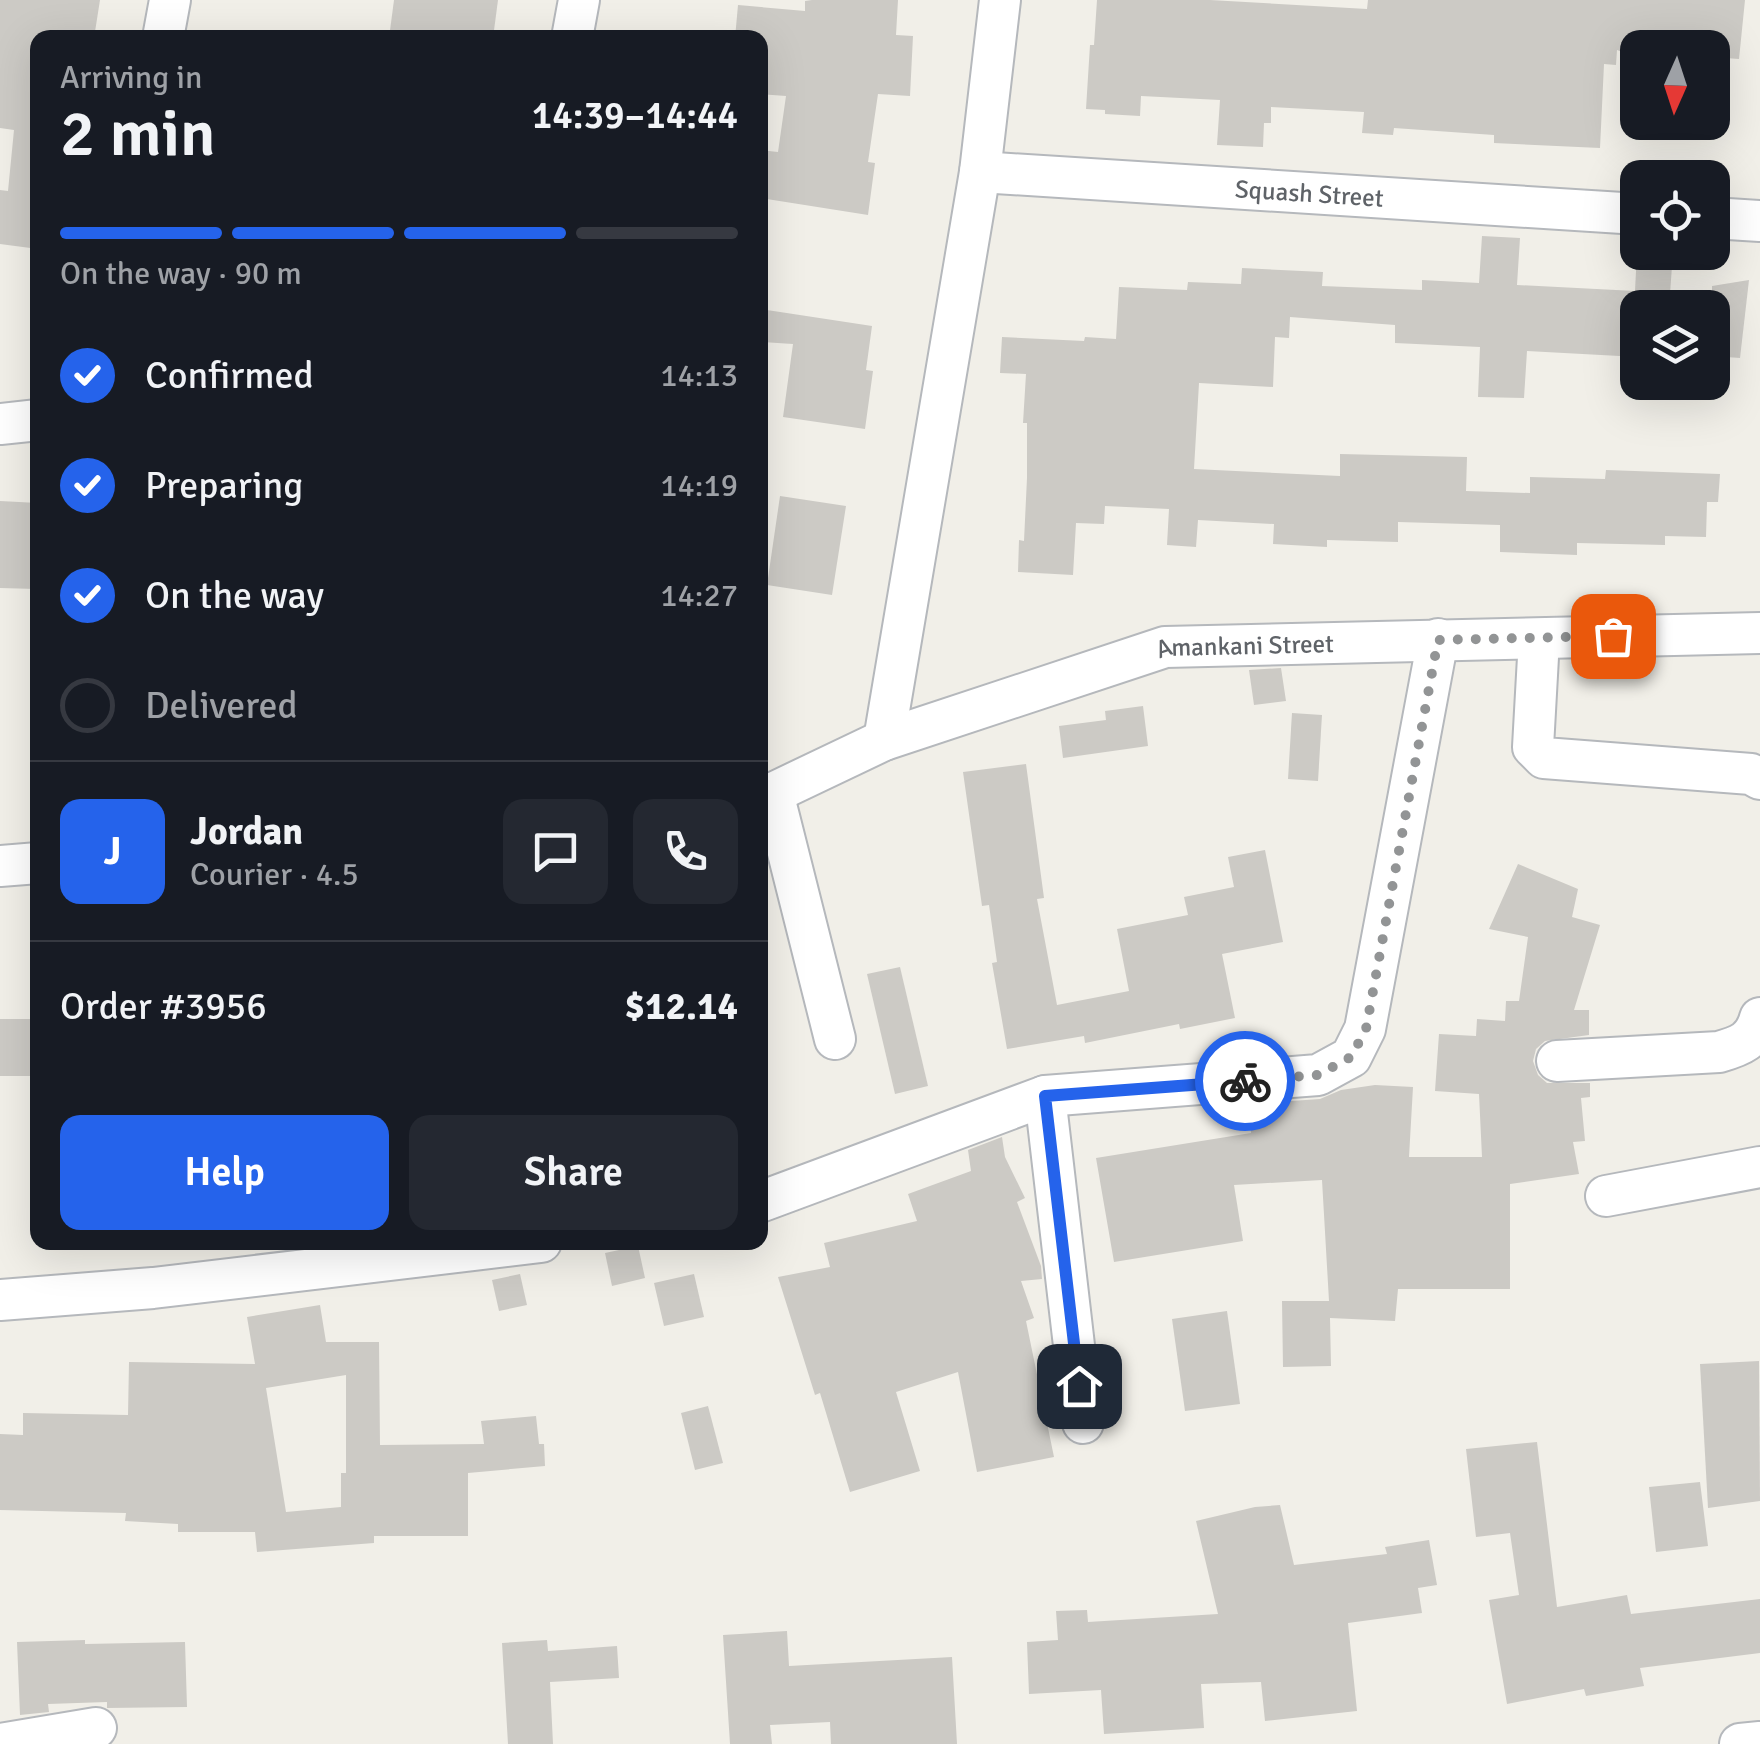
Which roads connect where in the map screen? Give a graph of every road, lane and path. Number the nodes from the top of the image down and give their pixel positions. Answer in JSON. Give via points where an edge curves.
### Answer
{"nodes":[{"id":1,"x":170,"y":0,"type":"edge"},
{"id":2,"x":578,"y":0,"type":"edge"},
{"id":3,"x":1000,"y":0,"type":"edge"},
{"id":4,"x":164,"y":30,"type":"edge"},
{"id":5,"x":573,"y":30,"type":"edge"},
{"id":6,"x":980,"y":172,"type":"junction"},
{"id":7,"x":1620,"y":213,"type":"edge"},
{"id":8,"x":1730,"y":219,"type":"edge"},
{"id":9,"x":1760,"y":221,"type":"edge"},
{"id":10,"x":30,"y":421,"type":"edge"},
{"id":11,"x":0,"y":424,"type":"edge"},
{"id":12,"x":1760,"y":632,"type":"edge"},
{"id":13,"x":1539,"y":639,"type":"junction"},
{"id":14,"x":1438,"y":640,"type":"junction"},
{"id":15,"x":884,"y":740,"type":"junction"},
{"id":16,"x":1760,"y":779,"type":"edge"},
{"id":17,"x":768,"y":794,"type":"edge"},
{"id":18,"x":768,"y":798,"type":"edge"},
{"id":19,"x":30,"y":864,"type":"edge"},
{"id":20,"x":0,"y":866,"type":"edge"},
{"id":21,"x":1760,"y":1018,"type":"edge"},
{"id":22,"x":835,"y":1040,"type":"dead end"},
{"id":23,"x":1557,"y":1062,"type":"dead end"},
{"id":24,"x":1045,"y":1096,"type":"junction"},
{"id":25,"x":1760,"y":1168,"type":"edge"},
{"id":26,"x":1606,"y":1196,"type":"dead end"},
{"id":27,"x":768,"y":1199,"type":"edge"},
{"id":28,"x":474,"y":1250,"type":"edge"},
{"id":29,"x":0,"y":1300,"type":"edge"},
{"id":30,"x":1083,"y":1423,"type":"dead end"},
{"id":31,"x":96,"y":1728,"type":"dead end"},
{"id":32,"x":1760,"y":1742,"type":"edge"},
{"id":33,"x":0,"y":1744,"type":"edge"},
{"id":34,"x":1740,"y":1744,"type":"edge"}],
"edges":[{"from":1,"to":4,"type":"street"},
{"from":2,"to":5,"type":"street"},
{"from":3,"to":6,"type":"street"},
{"from":6,"to":7,"type":"street","name":"Squash Street"},
{"from":6,"to":15,"type":"street"},
{"from":8,"to":9,"type":"street"},
{"from":10,"to":11,"type":"street"},
{"from":12,"to":13,"type":"street","name":"Amankani Street"},
{"from":13,"to":14,"type":"street","name":"Amankani Street"},
{"from":13,"to":16,"type":"street","via":[[1533,747],[1544,758]]},
{"from":14,"to":15,"type":"street","name":"Amankani Street","via":[[1165,646]]},
{"from":14,"to":24,"type":"street","via":[[1366,1029],[1351,1057],[1318,1075]]},
{"from":15,"to":17,"type":"street","name":"Amankani Street"},
{"from":18,"to":22,"type":"street"},
{"from":19,"to":20,"type":"street"},
{"from":21,"to":23,"type":"street","via":[[1744,1045],[1719,1052]]},
{"from":24,"to":27,"type":"street"},
{"from":24,"to":30,"type":"street"},
{"from":25,"to":26,"type":"street"},
{"from":28,"to":29,"type":"street"},
{"from":31,"to":33,"type":"street"},
{"from":32,"to":34,"type":"street"}]}
